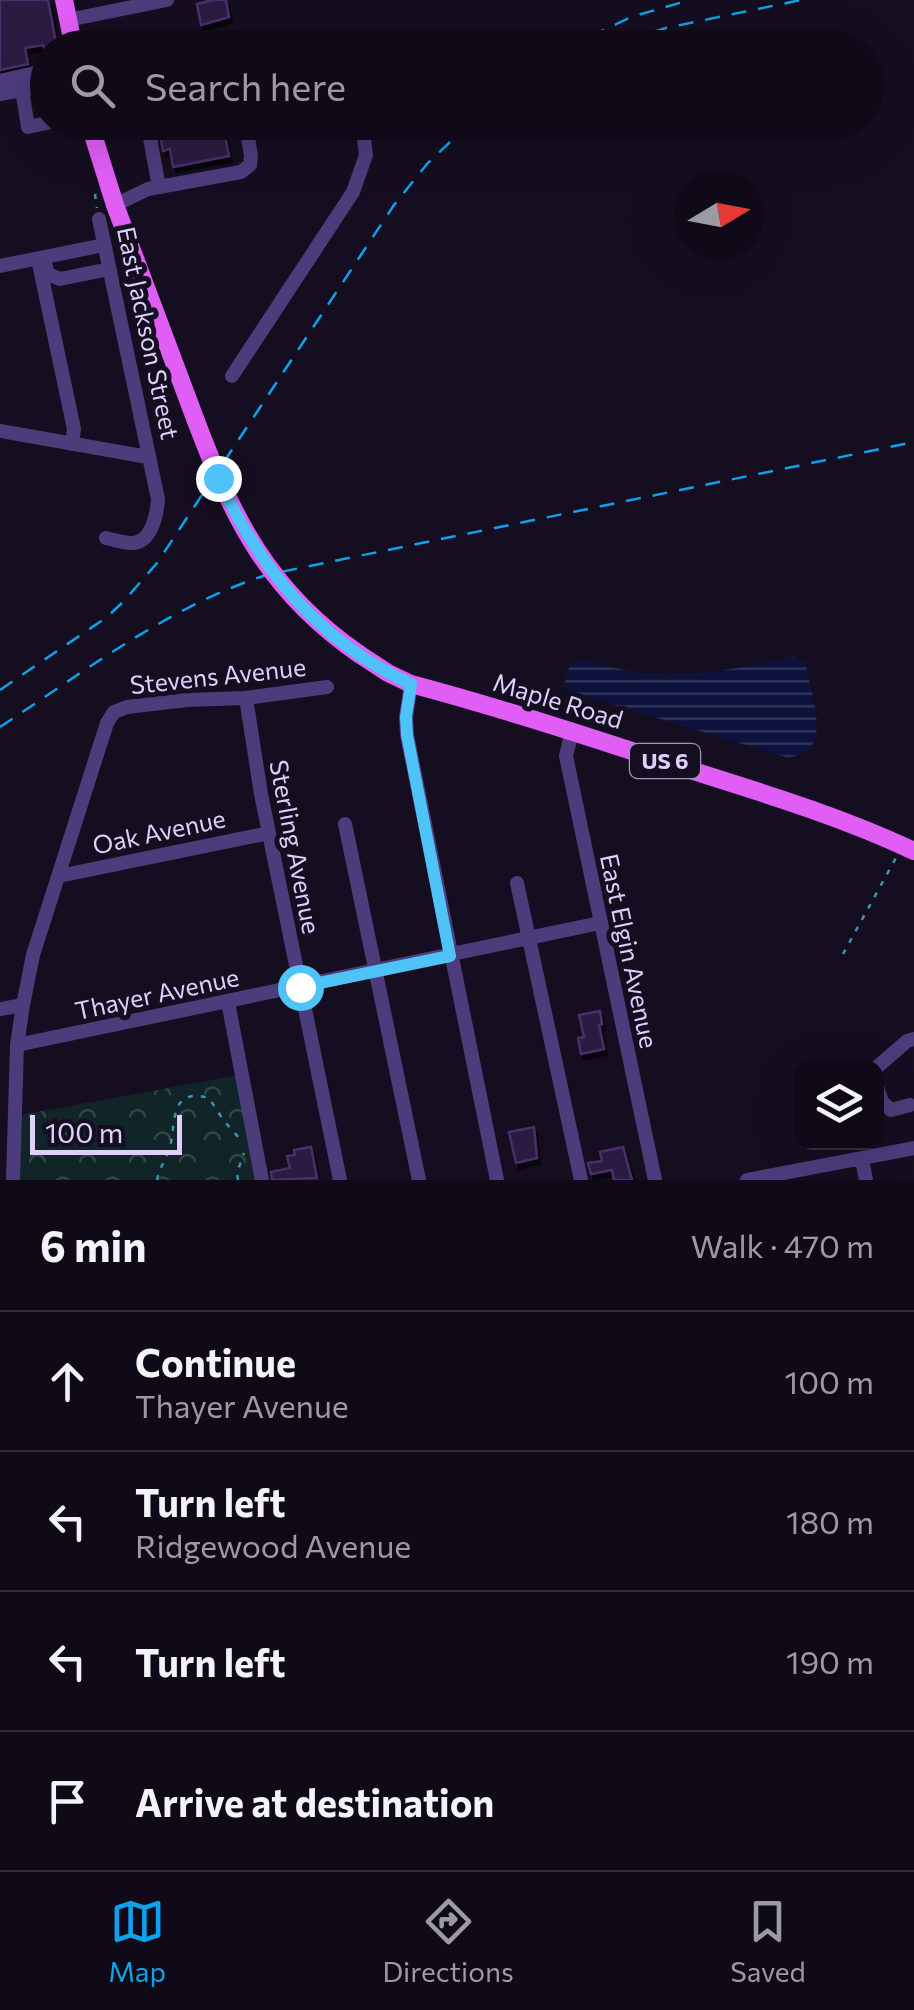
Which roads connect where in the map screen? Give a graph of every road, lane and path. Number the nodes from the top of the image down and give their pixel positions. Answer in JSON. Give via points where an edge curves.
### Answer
{"nodes":[{"id":1,"x":64,"y":0,"type":"edge"},
{"id":2,"x":167,"y":0,"type":"edge"},
{"id":3,"x":68,"y":20,"type":"junction"},
{"id":4,"x":70,"y":30,"type":"edge"},
{"id":5,"x":30,"y":74,"type":"edge"},
{"id":6,"x":0,"y":81,"type":"edge"},
{"id":7,"x":30,"y":88,"type":"edge"},
{"id":8,"x":22,"y":90,"type":"junction"},
{"id":9,"x":0,"y":94,"type":"edge"},
{"id":10,"x":30,"y":127,"type":"edge"},
{"id":11,"x":95,"y":140,"type":"edge"},
{"id":12,"x":150,"y":140,"type":"edge"},
{"id":13,"x":248,"y":140,"type":"edge"},
{"id":14,"x":364,"y":140,"type":"edge"},
{"id":15,"x":159,"y":187,"type":"junction"},
{"id":16,"x":113,"y":197,"type":"junction"},
{"id":17,"x":99,"y":220,"type":"dead end"},
{"id":18,"x":104,"y":245,"type":"junction"},
{"id":19,"x":41,"y":259,"type":"junction"},
{"id":20,"x":0,"y":266,"type":"edge"},
{"id":21,"x":109,"y":269,"type":"junction"},
{"id":22,"x":232,"y":376,"type":"dead end"},
{"id":23,"x":0,"y":432,"type":"edge"},
{"id":24,"x":72,"y":444,"type":"junction"},
{"id":25,"x":148,"y":457,"type":"junction"},
{"id":26,"x":106,"y":538,"type":"dead end"},
{"id":27,"x":411,"y":684,"type":"junction"},
{"id":28,"x":327,"y":687,"type":"dead end"},
{"id":29,"x":246,"y":698,"type":"junction"},
{"id":30,"x":572,"y":731,"type":"junction"},
{"id":31,"x":345,"y":824,"type":"dead end"},
{"id":32,"x":269,"y":833,"type":"junction"},
{"id":33,"x":908,"y":849,"type":"edge"},
{"id":34,"x":58,"y":876,"type":"junction"},
{"id":35,"x":517,"y":883,"type":"dead end"},
{"id":36,"x":600,"y":924,"type":"junction"},
{"id":37,"x":529,"y":939,"type":"junction"},
{"id":38,"x":843,"y":954,"type":"dead end"},
{"id":39,"x":450,"y":956,"type":"junction"},
{"id":40,"x":375,"y":972,"type":"junction"},
{"id":41,"x":300,"y":987,"type":"junction"},
{"id":42,"x":228,"y":1002,"type":"junction"},
{"id":43,"x":22,"y":1005,"type":"junction"},
{"id":44,"x":0,"y":1010,"type":"edge"},
{"id":45,"x":914,"y":1039,"type":"edge"},
{"id":46,"x":17,"y":1046,"type":"junction"},
{"id":47,"x":884,"y":1061,"type":"edge"},
{"id":48,"x":884,"y":1104,"type":"edge"},
{"id":49,"x":912,"y":1105,"type":"edge"},
{"id":50,"x":914,"y":1122,"type":"edge"},
{"id":51,"x":914,"y":1148,"type":"edge"},
{"id":52,"x":862,"y":1159,"type":"junction"},
{"id":53,"x":13,"y":1180,"type":"edge"},
{"id":54,"x":157,"y":1180,"type":"edge"},
{"id":55,"x":238,"y":1180,"type":"edge"},
{"id":56,"x":262,"y":1180,"type":"edge"},
{"id":57,"x":340,"y":1180,"type":"edge"},
{"id":58,"x":419,"y":1180,"type":"edge"},
{"id":59,"x":498,"y":1180,"type":"edge"},
{"id":60,"x":580,"y":1180,"type":"edge"},
{"id":61,"x":655,"y":1180,"type":"edge"},
{"id":62,"x":750,"y":1180,"type":"edge"},
{"id":63,"x":866,"y":1180,"type":"edge"}],
"edges":[{"from":1,"to":3,"type":"main road"},
{"from":2,"to":3,"type":"street"},
{"from":3,"to":4,"type":"main road"},
{"from":5,"to":6,"type":"street"},
{"from":7,"to":8,"type":"street"},
{"from":8,"to":9,"type":"street"},
{"from":8,"to":10,"type":"street"},
{"from":11,"to":16,"type":"main road","number":"US 6"},
{"from":12,"to":15,"type":"street"},
{"from":13,"to":15,"type":"street","via":[[250,165],[240,172]]},
{"from":14,"to":22,"type":"street","via":[[353,192]]},
{"from":15,"to":16,"type":"street"},
{"from":16,"to":27,"type":"main road","number":"US 6","bridge":true,"via":[[230,505],[258,554],[310,616]]},
{"from":17,"to":18,"type":"street","name":"East Jackson Street"},
{"from":18,"to":19,"type":"street"},
{"from":18,"to":21,"type":"street","name":"East Jackson Street"},
{"from":19,"to":20,"type":"street"},
{"from":19,"to":21,"type":"street","via":[[52,278]]},
{"from":19,"to":24,"type":"street"},
{"from":21,"to":25,"type":"street","name":"East Jackson Street"},
{"from":23,"to":24,"type":"street"},
{"from":24,"to":25,"type":"street"},
{"from":25,"to":26,"type":"street","name":"East Jackson Street","via":[[156,518],[134,544]]},
{"from":27,"to":30,"type":"main road","name":"Maple Road","number":"US 6"},
{"from":27,"to":39,"type":"street","via":[[407,735]]},
{"from":28,"to":29,"type":"street","name":"Stevens Avenue"},
{"from":29,"to":32,"type":"street","name":"Sterling Avenue"},
{"from":29,"to":34,"type":"street","name":"Stevens Avenue","via":[[114,712]]},
{"from":30,"to":33,"type":"main road","name":"Maple Road","number":"US 6","via":[[838,819]]},
{"from":30,"to":36,"type":"street","name":"East Elgin Avenue","via":[[566,756]]},
{"from":31,"to":40,"type":"street"},
{"from":32,"to":34,"type":"street","name":"Oak Avenue"},
{"from":32,"to":41,"type":"street","name":"Sterling Avenue"},
{"from":33,"to":38,"type":"path"},
{"from":34,"to":43,"type":"street"},
{"from":35,"to":37,"type":"street"},
{"from":36,"to":37,"type":"street","name":"Thayer Avenue"},
{"from":36,"to":61,"type":"street","name":"East Elgin Avenue"},
{"from":37,"to":39,"type":"street","name":"Thayer Avenue"},
{"from":37,"to":60,"type":"street"},
{"from":39,"to":40,"type":"street","name":"Thayer Avenue"},
{"from":39,"to":59,"type":"street"},
{"from":40,"to":41,"type":"street","name":"Thayer Avenue"},
{"from":40,"to":58,"type":"street"},
{"from":41,"to":42,"type":"street","name":"Thayer Avenue"},
{"from":41,"to":57,"type":"street","name":"Sterling Avenue"},
{"from":42,"to":46,"type":"street","name":"Thayer Avenue"},
{"from":42,"to":56,"type":"street"},
{"from":43,"to":44,"type":"street"},
{"from":43,"to":46,"type":"street"},
{"from":45,"to":47,"type":"street"},
{"from":46,"to":53,"type":"street"},
{"from":48,"to":49,"type":"street","via":[[891,1110]]},
{"from":49,"to":50,"type":"street"},
{"from":51,"to":52,"type":"street"},
{"from":52,"to":62,"type":"street"},
{"from":52,"to":63,"type":"street"},
{"from":54,"to":55,"type":"path","via":[[175,1110],[195,1096],[209,1098],[240,1139]]}]}
